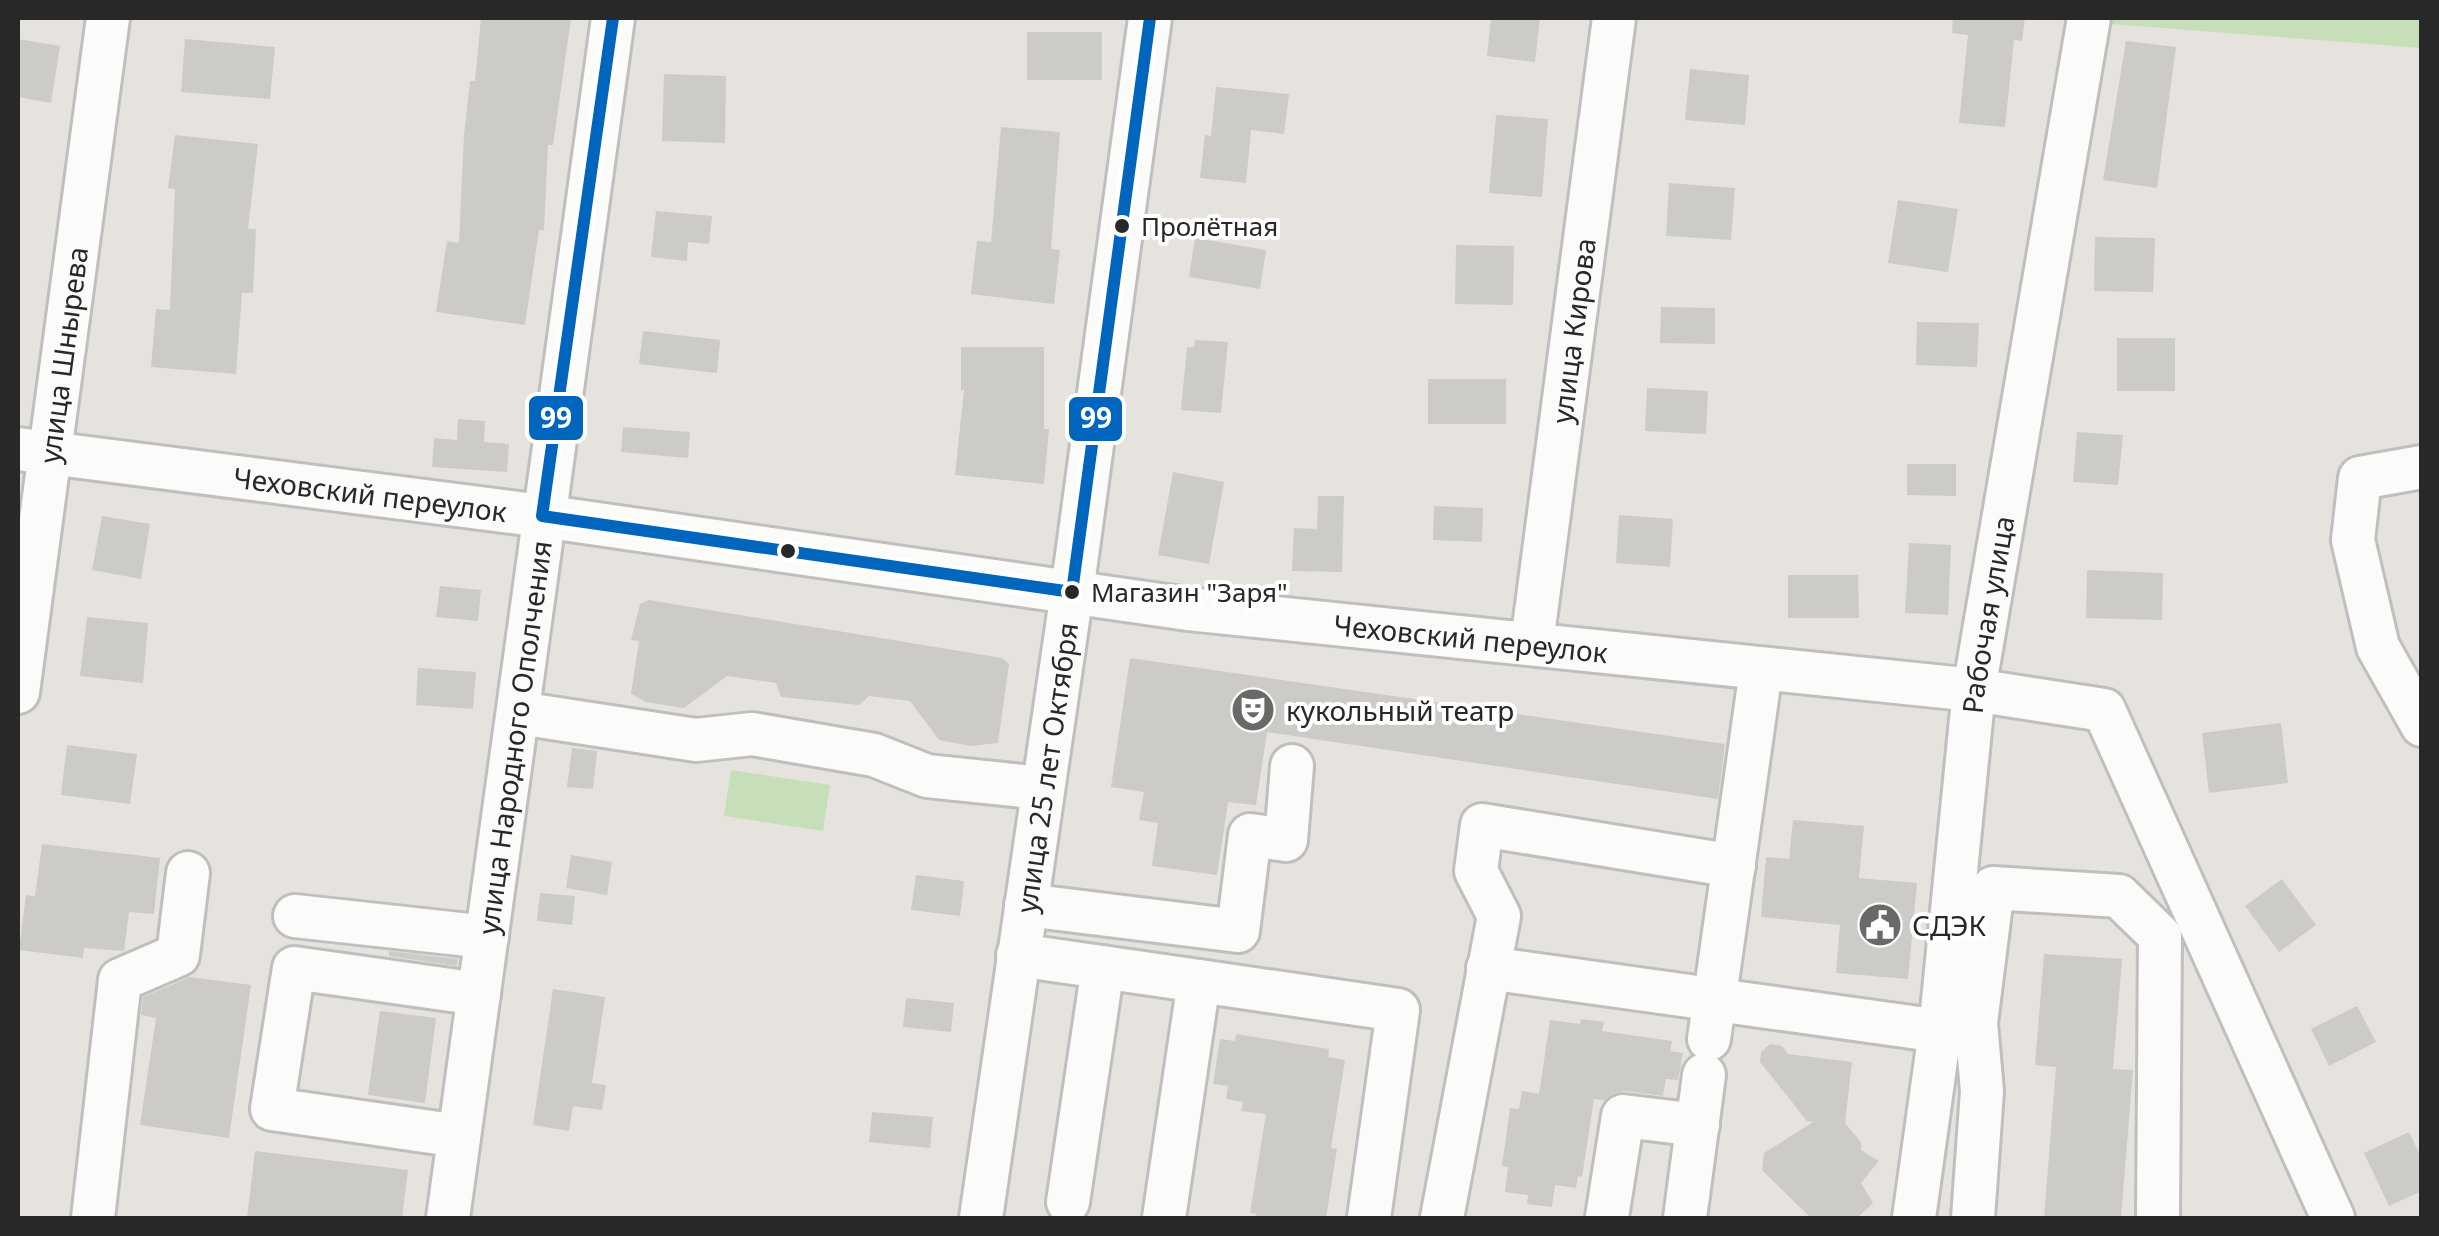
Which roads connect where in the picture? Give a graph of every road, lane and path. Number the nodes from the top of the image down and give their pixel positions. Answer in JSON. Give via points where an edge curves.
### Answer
{"nodes":[{"id":1,"x":108,"y":18,"type":"edge"},
{"id":2,"x":613,"y":18,"type":"edge"},
{"id":3,"x":1150,"y":18,"type":"edge"},
{"id":4,"x":1614,"y":18,"type":"edge"},
{"id":5,"x":2089,"y":18,"type":"edge"},
{"id":6,"x":33,"y":451,"type":"edge"},
{"id":7,"x":2422,"y":467,"type":"edge"},
{"id":8,"x":542,"y":516,"type":"junction"},
{"id":9,"x":1072,"y":592,"type":"junction"},
{"id":10,"x":1532,"y":643,"type":"junction"},
{"id":11,"x":1762,"y":670,"type":"junction"},
{"id":12,"x":1974,"y":690,"type":"junction"},
{"id":13,"x":18,"y":692,"type":"edge"},
{"id":14,"x":519,"y":714,"type":"junction"},
{"id":15,"x":2422,"y":725,"type":"edge"},
{"id":16,"x":1292,"y":766,"type":"dead end"},
{"id":17,"x":1042,"y":788,"type":"junction"},
{"id":18,"x":1734,"y":866,"type":"junction"},
{"id":19,"x":188,"y":873,"type":"dead end"},
{"id":20,"x":1026,"y":905,"type":"junction"},
{"id":21,"x":295,"y":916,"type":"dead end"},
{"id":22,"x":487,"y":937,"type":"junction"},
{"id":23,"x":1018,"y":955,"type":"junction"},
{"id":24,"x":1103,"y":967,"type":"junction"},
{"id":25,"x":1488,"y":968,"type":"junction"},
{"id":26,"x":1198,"y":981,"type":"junction"},
{"id":27,"x":479,"y":994,"type":"junction"},
{"id":28,"x":1940,"y":1031,"type":"junction"},
{"id":29,"x":1709,"y":1038,"type":"junction"},
{"id":30,"x":1698,"y":1125,"type":"junction"},
{"id":31,"x":459,"y":1136,"type":"junction"},
{"id":32,"x":1068,"y":1202,"type":"dead end"},
{"id":33,"x":1452,"y":1211,"type":"edge"},
{"id":34,"x":93,"y":1218,"type":"edge"},
{"id":35,"x":448,"y":1218,"type":"edge"},
{"id":36,"x":981,"y":1218,"type":"edge"},
{"id":37,"x":1164,"y":1218,"type":"edge"},
{"id":38,"x":1370,"y":1218,"type":"edge"},
{"id":39,"x":1611,"y":1218,"type":"edge"},
{"id":40,"x":1685,"y":1218,"type":"edge"},
{"id":41,"x":1914,"y":1218,"type":"edge"},
{"id":42,"x":1973,"y":1218,"type":"edge"},
{"id":43,"x":2158,"y":1218,"type":"edge"},
{"id":44,"x":2333,"y":1218,"type":"edge"}],
"edges":[{"from":1,"to":6,"type":"street","name":"улица Шнырева"},
{"from":2,"to":8,"type":"street","name":"улица Народного Ополчения"},
{"from":3,"to":9,"type":"street","name":"улица 25 лет Октября"},
{"from":4,"to":10,"type":"street","name":"улица Кирова"},
{"from":5,"to":12,"type":"street","name":"Рабочая улица"},
{"from":6,"to":8,"type":"street","name":"Чеховский переулок"},
{"from":6,"to":13,"type":"street","name":"улица Шнырева"},
{"from":7,"to":15,"type":"street","via":[[2360,478],[2353,540],[2378,647]]},
{"from":8,"to":9,"type":"street","name":"Чеховский переулок"},
{"from":8,"to":14,"type":"street","name":"улица Народного Ополчения"},
{"from":9,"to":10,"type":"street","name":"Чеховский переулок"},
{"from":9,"to":17,"type":"street","name":"улица 25 лет Октября"},
{"from":10,"to":11,"type":"street","name":"Чеховский переулок"},
{"from":11,"to":12,"type":"street","name":"Чеховский переулок"},
{"from":11,"to":18,"type":"street"},
{"from":12,"to":28,"type":"street","name":"Рабочая улица"},
{"from":12,"to":44,"type":"street","name":"Чеховский переулок","via":[[2104,710]]},
{"from":14,"to":17,"type":"street","via":[[696,740],[752,734],[874,755],[928,776]]},
{"from":14,"to":22,"type":"street","name":"улица Народного Ополчения"},
{"from":16,"to":20,"type":"street","via":[[1286,840],[1250,836],[1238,931]]},
{"from":17,"to":20,"type":"street","name":"улица 25 лет Октября"},
{"from":18,"to":25,"type":"street","via":[[1482,825],[1476,871],[1498,916]]},
{"from":18,"to":29,"type":"street"},
{"from":19,"to":34,"type":"street","via":[[178,954],[120,980]]},
{"from":20,"to":23,"type":"street","name":"улица 25 лет Октября"},
{"from":21,"to":22,"type":"street"},
{"from":22,"to":27,"type":"street","name":"улица Народного Ополчения"},
{"from":23,"to":24,"type":"street"},
{"from":23,"to":36,"type":"street","name":"улица 25 лет Октября"},
{"from":24,"to":26,"type":"street"},
{"from":24,"to":32,"type":"street"},
{"from":25,"to":29,"type":"street"},
{"from":25,"to":33,"type":"street"},
{"from":26,"to":37,"type":"street"},
{"from":26,"to":38,"type":"street","via":[[1398,1010]]},
{"from":27,"to":31,"type":"street","name":"улица Народного Ополчения"},
{"from":27,"to":31,"type":"street","via":[[294,968],[272,1109]]},
{"from":28,"to":29,"type":"street"},
{"from":28,"to":41,"type":"street","name":"Рабочая улица"},
{"from":29,"to":30,"type":"street"},
{"from":30,"to":39,"type":"street","via":[[1623,1116]]},
{"from":30,"to":40,"type":"street"},
{"from":31,"to":35,"type":"street","name":"улица Народного Ополчения"},
{"from":42,"to":43,"type":"street","via":[[1982,1091],[1976,1023],[1993,888],[2119,896],[2160,936]]}]}
